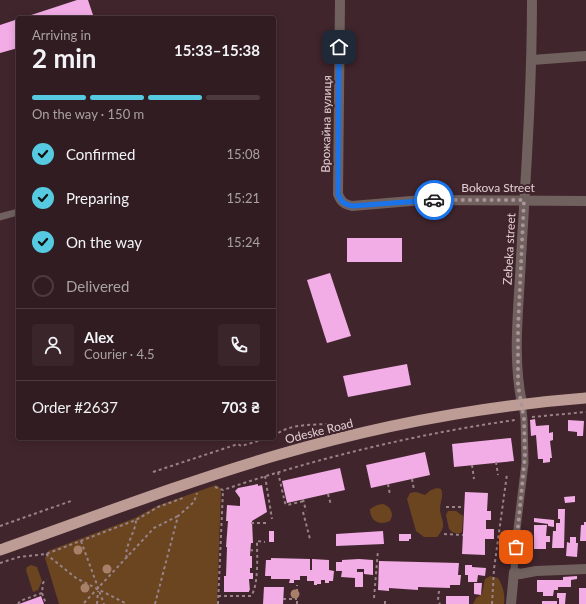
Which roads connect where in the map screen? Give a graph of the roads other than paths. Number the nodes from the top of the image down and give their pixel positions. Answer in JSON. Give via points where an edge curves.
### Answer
{"nodes":[{"id":1,"x":340,"y":0,"type":"edge"},
{"id":2,"x":532,"y":0,"type":"edge"},
{"id":3,"x":586,"y":56,"type":"edge"},
{"id":4,"x":532,"y":60,"type":"junction"},
{"id":5,"x":524,"y":200,"type":"junction"},
{"id":6,"x":341,"y":201,"type":"joint"},
{"id":7,"x":586,"y":201,"type":"edge"},
{"id":8,"x":16,"y":213,"type":"edge"},
{"id":9,"x":0,"y":217,"type":"edge"},
{"id":10,"x":586,"y":398,"type":"edge"},
{"id":11,"x":522,"y":403,"type":"junction"},
{"id":12,"x":0,"y":550,"type":"edge"},
{"id":13,"x":586,"y":569,"type":"edge"},
{"id":14,"x":514,"y":572,"type":"junction"},
{"id":15,"x":510,"y":604,"type":"edge"}],
"edges":[{"from":1,"to":6,"type":"street","name":"Врожайна вулиця","via":[[338,194]]},
{"from":2,"to":4,"type":"street","name":"Zebeka street"},
{"from":3,"to":4,"type":"street"},
{"from":4,"to":5,"type":"street","name":"Zebeka street"},
{"from":5,"to":6,"type":"street","name":"Bokova Street","via":[[423,200],[352,206]]},
{"from":5,"to":7,"type":"street","name":"Bokova Street"},
{"from":5,"to":11,"type":"street","name":"Zebeka street","via":[[518,328],[518,385]]},
{"from":8,"to":9,"type":"lane"},
{"from":10,"to":11,"type":"highway","name":"Odeske Road"},
{"from":11,"to":12,"type":"highway","name":"Odeske Road","via":[[331,440],[274,456],[202,478]]},
{"from":11,"to":14,"type":"lane","via":[[525,463]]},
{"from":13,"to":14,"type":"street","via":[[520,574]]},
{"from":14,"to":15,"type":"street"}]}
